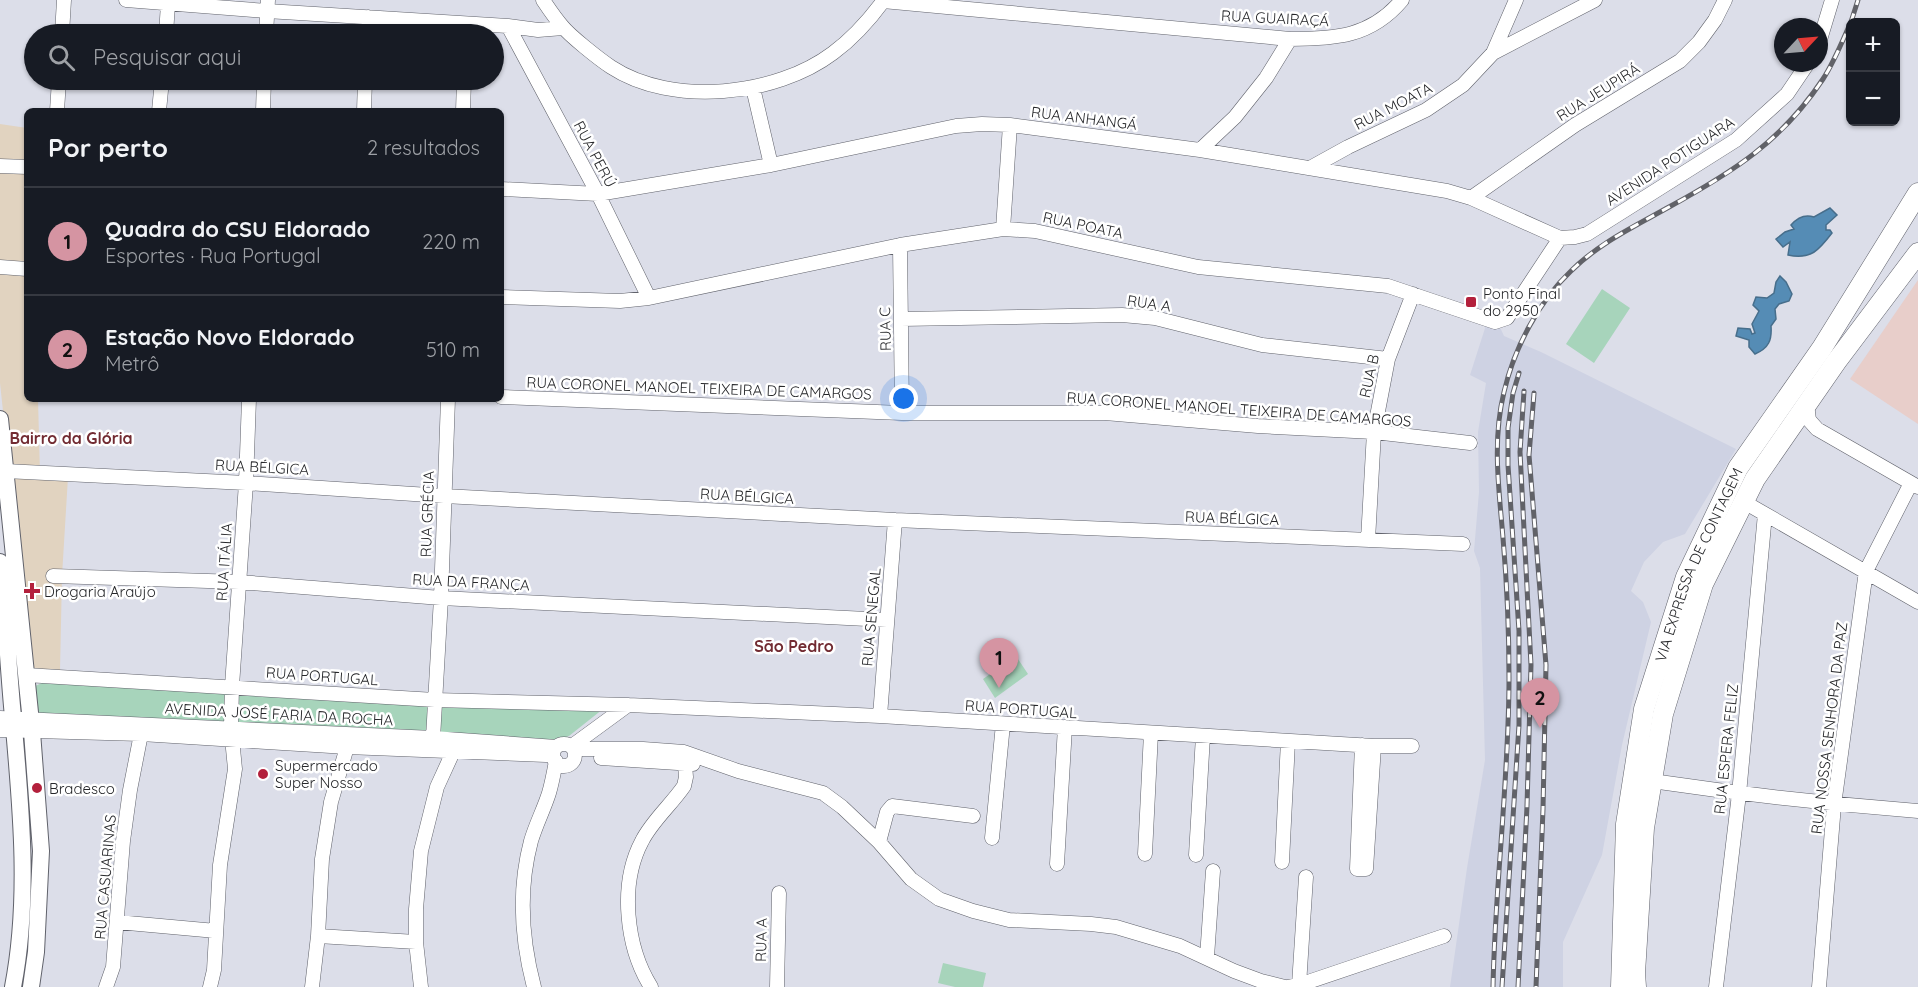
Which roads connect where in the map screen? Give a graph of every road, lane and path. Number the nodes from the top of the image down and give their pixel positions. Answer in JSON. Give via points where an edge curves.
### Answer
{"nodes":[{"id":1,"x":64,"y":0,"type":"edge"},
{"id":2,"x":126,"y":0,"type":"edge"},
{"id":3,"x":543,"y":0,"type":"edge"},
{"id":4,"x":1402,"y":0,"type":"edge"},
{"id":5,"x":1516,"y":0,"type":"edge"},
{"id":6,"x":1595,"y":0,"type":"edge"},
{"id":7,"x":1725,"y":0,"type":"edge"},
{"id":8,"x":1832,"y":0,"type":"edge"},
{"id":9,"x":884,"y":1,"type":"edge"},
{"id":10,"x":168,"y":3,"type":"junction"},
{"id":11,"x":268,"y":6,"type":"edge"},
{"id":12,"x":368,"y":17,"type":"junction"},
{"id":13,"x":1827,"y":18,"type":"edge"},
{"id":14,"x":559,"y":22,"type":"junction"},
{"id":15,"x":63,"y":24,"type":"edge"},
{"id":16,"x":166,"y":24,"type":"edge"},
{"id":17,"x":267,"y":24,"type":"edge"},
{"id":18,"x":368,"y":24,"type":"edge"},
{"id":19,"x":425,"y":24,"type":"edge"},
{"id":20,"x":504,"y":26,"type":"edge"},
{"id":21,"x":508,"y":26,"type":"junction"},
{"id":22,"x":1290,"y":39,"type":"junction"},
{"id":23,"x":1493,"y":53,"type":"junction"},
{"id":24,"x":1802,"y":72,"type":"edge"},
{"id":25,"x":753,"y":88,"type":"junction"},
{"id":26,"x":58,"y":90,"type":"edge"},
{"id":27,"x":161,"y":90,"type":"edge"},
{"id":28,"x":264,"y":90,"type":"edge"},
{"id":29,"x":365,"y":90,"type":"edge"},
{"id":30,"x":464,"y":90,"type":"edge"},
{"id":31,"x":57,"y":108,"type":"edge"},
{"id":32,"x":159,"y":108,"type":"edge"},
{"id":33,"x":263,"y":108,"type":"edge"},
{"id":34,"x":364,"y":108,"type":"edge"},
{"id":35,"x":463,"y":108,"type":"edge"},
{"id":36,"x":1010,"y":125,"type":"junction"},
{"id":37,"x":1200,"y":150,"type":"junction"},
{"id":38,"x":771,"y":165,"type":"junction"},
{"id":39,"x":0,"y":166,"type":"edge"},
{"id":40,"x":24,"y":167,"type":"edge"},
{"id":41,"x":1310,"y":168,"type":"junction"},
{"id":42,"x":504,"y":189,"type":"edge"},
{"id":43,"x":1918,"y":193,"type":"edge"},
{"id":44,"x":598,"y":194,"type":"junction"},
{"id":45,"x":1471,"y":198,"type":"junction"},
{"id":46,"x":1003,"y":229,"type":"junction"},
{"id":47,"x":1560,"y":238,"type":"junction"},
{"id":48,"x":900,"y":245,"type":"junction"},
{"id":49,"x":1918,"y":253,"type":"edge"},
{"id":50,"x":0,"y":267,"type":"edge"},
{"id":51,"x":24,"y":269,"type":"edge"},
{"id":52,"x":1413,"y":294,"type":"junction"},
{"id":53,"x":504,"y":297,"type":"edge"},
{"id":54,"x":649,"y":298,"type":"junction"},
{"id":55,"x":901,"y":319,"type":"junction"},
{"id":56,"x":1388,"y":359,"type":"junction"},
{"id":57,"x":504,"y":397,"type":"edge"},
{"id":58,"x":249,"y":402,"type":"edge"},
{"id":59,"x":448,"y":402,"type":"edge"},
{"id":60,"x":1807,"y":404,"type":"junction"},
{"id":61,"x":902,"y":413,"type":"junction"},
{"id":62,"x":0,"y":419,"type":"edge"},
{"id":63,"x":1818,"y":429,"type":"junction"},
{"id":64,"x":1374,"y":432,"type":"junction"},
{"id":65,"x":1784,"y":438,"type":"junction"},
{"id":66,"x":1470,"y":443,"type":"dead end"},
{"id":67,"x":5,"y":471,"type":"junction"},
{"id":68,"x":246,"y":483,"type":"junction"},
{"id":69,"x":1914,"y":485,"type":"edge"},
{"id":70,"x":444,"y":496,"type":"junction"},
{"id":71,"x":1744,"y":502,"type":"junction"},
{"id":72,"x":1765,"y":514,"type":"junction"},
{"id":73,"x":895,"y":520,"type":"junction"},
{"id":74,"x":1368,"y":540,"type":"junction"},
{"id":75,"x":1463,"y":544,"type":"dead end"},
{"id":76,"x":0,"y":568,"type":"edge"},
{"id":77,"x":1866,"y":571,"type":"junction"},
{"id":78,"x":53,"y":576,"type":"dead end"},
{"id":79,"x":239,"y":582,"type":"junction"},
{"id":80,"x":441,"y":598,"type":"junction"},
{"id":81,"x":1918,"y":602,"type":"edge"},
{"id":82,"x":887,"y":620,"type":"junction"},
{"id":83,"x":26,"y":675,"type":"junction"},
{"id":84,"x":232,"y":686,"type":"junction"},
{"id":85,"x":435,"y":700,"type":"junction"},
{"id":86,"x":621,"y":705,"type":"junction"},
{"id":87,"x":880,"y":716,"type":"junction"},
{"id":88,"x":1003,"y":723,"type":"junction"},
{"id":89,"x":7,"y":724,"type":"edge"},
{"id":90,"x":32,"y":726,"type":"junction"},
{"id":91,"x":1065,"y":727,"type":"junction"},
{"id":92,"x":1151,"y":733,"type":"junction"},
{"id":93,"x":141,"y":734,"type":"junction"},
{"id":94,"x":232,"y":734,"type":"junction"},
{"id":95,"x":1203,"y":736,"type":"junction"},
{"id":96,"x":433,"y":738,"type":"junction"},
{"id":97,"x":1288,"y":741,"type":"junction"},
{"id":98,"x":1368,"y":746,"type":"junction"},
{"id":99,"x":1412,"y":746,"type":"dead end"},
{"id":100,"x":347,"y":747,"type":"junction"},
{"id":101,"x":453,"y":752,"type":"junction"},
{"id":102,"x":565,"y":753,"type":"junction"},
{"id":103,"x":685,"y":758,"type":"junction"},
{"id":104,"x":1652,"y":781,"type":"junction"},
{"id":105,"x":1739,"y":794,"type":"junction"},
{"id":106,"x":1834,"y":805,"type":"junction"},
{"id":107,"x":1918,"y":811,"type":"edge"},
{"id":108,"x":974,"y":816,"type":"dead end"},
{"id":109,"x":992,"y":838,"type":"dead end"},
{"id":110,"x":879,"y":842,"type":"junction"},
{"id":111,"x":1145,"y":854,"type":"dead end"},
{"id":112,"x":1196,"y":855,"type":"dead end"},
{"id":113,"x":1282,"y":862,"type":"dead end"},
{"id":114,"x":1057,"y":864,"type":"dead end"},
{"id":115,"x":1214,"y":871,"type":"dead end"},
{"id":116,"x":1306,"y":877,"type":"dead end"},
{"id":117,"x":779,"y":893,"type":"dead end"},
{"id":118,"x":117,"y":922,"type":"junction"},
{"id":119,"x":216,"y":931,"type":"junction"},
{"id":120,"x":318,"y":936,"type":"junction"},
{"id":121,"x":1444,"y":936,"type":"dead end"},
{"id":122,"x":416,"y":942,"type":"junction"},
{"id":123,"x":1207,"y":957,"type":"junction"},
{"id":124,"x":1291,"y":986,"type":"edge"},
{"id":125,"x":13,"y":987,"type":"edge"},
{"id":126,"x":31,"y":987,"type":"edge"},
{"id":127,"x":106,"y":987,"type":"edge"},
{"id":128,"x":210,"y":987,"type":"edge"},
{"id":129,"x":312,"y":987,"type":"edge"},
{"id":130,"x":421,"y":987,"type":"edge"},
{"id":131,"x":534,"y":987,"type":"edge"},
{"id":132,"x":651,"y":987,"type":"edge"},
{"id":133,"x":777,"y":987,"type":"edge"},
{"id":134,"x":1621,"y":987,"type":"edge"},
{"id":135,"x":1636,"y":987,"type":"edge"},
{"id":136,"x":1716,"y":987,"type":"edge"},
{"id":137,"x":1819,"y":987,"type":"edge"}],
"edges":[{"from":1,"to":15,"type":"street"},
{"from":2,"to":10,"type":"street"},
{"from":3,"to":14,"type":"street"},
{"from":4,"to":22,"type":"street","name":"RUA GUAIRAÇÁ","via":[[1372,25],[1347,35]]},
{"from":5,"to":23,"type":"street","name":"RUA MOATA"},
{"from":6,"to":23,"type":"street"},
{"from":7,"to":45,"type":"street","name":"RUA JEUPIRÁ","via":[[1699,42],[1680,61],[1575,125]]},
{"from":8,"to":13,"type":"street"},
{"from":9,"to":22,"type":"street","name":"RUA GUAIRAÇÁ"},
{"from":9,"to":25,"type":"street","via":[[833,53],[801,72]]},
{"from":10,"to":11,"type":"street"},
{"from":10,"to":16,"type":"street"},
{"from":11,"to":12,"type":"street"},
{"from":11,"to":17,"type":"street"},
{"from":12,"to":18,"type":"street"},
{"from":12,"to":19,"type":"street"},
{"from":14,"to":21,"type":"street","via":[[538,30]]},
{"from":14,"to":25,"type":"street","via":[[611,67],[642,82],[676,90]]},
{"from":20,"to":21,"type":"street"},
{"from":21,"to":44,"type":"street","name":"RUA PERÚ"},
{"from":22,"to":37,"type":"street","via":[[1235,117]]},
{"from":23,"to":41,"type":"street","name":"RUA MOATA","via":[[1463,85],[1426,110]]},
{"from":24,"to":47,"type":"street","name":"AVENIDA POTIGUARA","via":[[1786,94],[1736,140],[1587,234]]},
{"from":25,"to":38,"type":"street"},
{"from":26,"to":31,"type":"street"},
{"from":27,"to":32,"type":"street"},
{"from":28,"to":33,"type":"street"},
{"from":29,"to":34,"type":"street"},
{"from":30,"to":35,"type":"street"},
{"from":36,"to":37,"type":"street","name":"RUA ANHANGÁ"},
{"from":36,"to":38,"type":"street","name":"RUA ANHANGÁ","via":[[956,126]]},
{"from":36,"to":46,"type":"street"},
{"from":37,"to":41,"type":"street","name":"RUA ANHANGÁ"},
{"from":38,"to":44,"type":"street","name":"RUA ANHANGÁ"},
{"from":39,"to":40,"type":"street"},
{"from":41,"to":45,"type":"street","name":"RUA ANHANGÁ"},
{"from":42,"to":44,"type":"street","name":"RUA ANHANGÁ"},
{"from":43,"to":134,"type":"highway","name":"VIA EXPRESSA DE CONTAGEM","via":[[1822,348],[1738,468],[1686,577],[1644,709],[1626,824]]},
{"from":44,"to":54,"type":"street","name":"RUA PERÚ"},
{"from":45,"to":47,"type":"street","name":"RUA ANHANGÁ"},
{"from":46,"to":48,"type":"street","name":"RUA POATA"},
{"from":46,"to":52,"type":"street","name":"RUA POATA","via":[[1035,231],[1198,267],[1388,286]]},
{"from":47,"to":52,"type":"street","name":"RUA POATA","via":[[1507,318],[1495,322]]},
{"from":48,"to":54,"type":"street","name":"RUA POATA"},
{"from":48,"to":55,"type":"street","name":"RUA C"},
{"from":49,"to":60,"type":"highway","name":"VIA EXPRESSA DE CONTAGEM"},
{"from":50,"to":51,"type":"street"},
{"from":52,"to":56,"type":"street","name":"RUA B"},
{"from":53,"to":54,"type":"street","name":"RUA POATA","via":[[620,301]]},
{"from":55,"to":56,"type":"street","name":"RUA A","via":[[1122,315],[1155,318],[1262,345]]},
{"from":55,"to":61,"type":"street","name":"RUA C"},
{"from":56,"to":64,"type":"street","name":"RUA B"},
{"from":57,"to":61,"type":"street","name":"RUA CORONEL MANOEL TEIXEIRA DE CAMARGOS"},
{"from":58,"to":68,"type":"street","name":"RUA ITÁLIA"},
{"from":59,"to":70,"type":"street","name":"RUA GRÉCIA"},
{"from":60,"to":63,"type":"street","via":[[1809,420]]},
{"from":60,"to":65,"type":"highway","name":"VIA EXPRESSA DE CONTAGEM"},
{"from":61,"to":64,"type":"street","name":"RUA CORONEL MANOEL TEIXEIRA DE CAMARGOS","via":[[1105,413]]},
{"from":62,"to":67,"type":"main road"},
{"from":63,"to":65,"type":"street","via":[[1799,430]]},
{"from":63,"to":69,"type":"street"},
{"from":64,"to":66,"type":"street","name":"RUA CORONEL MANOEL TEIXEIRA DE CAMARGOS"},
{"from":64,"to":74,"type":"street","name":"RUA B"},
{"from":65,"to":71,"type":"highway","name":"VIA EXPRESSA DE CONTAGEM"},
{"from":67,"to":68,"type":"street","name":"RUA BÉLGICA"},
{"from":67,"to":83,"type":"main road"},
{"from":68,"to":70,"type":"street","name":"RUA BÉLGICA"},
{"from":68,"to":79,"type":"street","name":"RUA ITÁLIA"},
{"from":69,"to":77,"type":"street","name":"RUA NOSSA SENHORA DA PAZ"},
{"from":70,"to":73,"type":"street","name":"RUA BÉLGICA"},
{"from":70,"to":80,"type":"street","name":"RUA GRÉCIA"},
{"from":71,"to":72,"type":"street"},
{"from":71,"to":104,"type":"highway","name":"VIA EXPRESSA DE CONTAGEM","via":[[1703,584],[1663,714]]},
{"from":72,"to":77,"type":"street"},
{"from":72,"to":105,"type":"street","name":"RUA ESPERA FELIZ"},
{"from":73,"to":74,"type":"street","name":"RUA BÉLGICA"},
{"from":73,"to":82,"type":"street","name":"RUA SENEGAL"},
{"from":74,"to":75,"type":"street","name":"RUA BÉLGICA"},
{"from":76,"to":89,"type":"main road"},
{"from":77,"to":81,"type":"street"},
{"from":77,"to":106,"type":"street","name":"RUA NOSSA SENHORA DA PAZ"},
{"from":78,"to":79,"type":"street","name":"RUA DA FRANÇA"},
{"from":79,"to":80,"type":"street","name":"RUA DA FRANÇA"},
{"from":79,"to":84,"type":"street","name":"RUA ITÁLIA"},
{"from":80,"to":82,"type":"street","name":"RUA DA FRANÇA"},
{"from":80,"to":85,"type":"street","name":"RUA GRÉCIA"},
{"from":82,"to":87,"type":"street","name":"RUA SENEGAL"},
{"from":83,"to":84,"type":"street","name":"RUA PORTUGAL"},
{"from":83,"to":90,"type":"main road"},
{"from":84,"to":85,"type":"street","name":"RUA PORTUGAL"},
{"from":84,"to":94,"type":"street","name":"RUA ITÁLIA"},
{"from":85,"to":86,"type":"street","name":"RUA PORTUGAL"},
{"from":85,"to":96,"type":"street","name":"RUA GRÉCIA"},
{"from":86,"to":87,"type":"street","name":"RUA PORTUGAL"},
{"from":86,"to":102,"type":"street"},
{"from":87,"to":88,"type":"street","name":"RUA PORTUGAL"},
{"from":88,"to":91,"type":"street","name":"RUA PORTUGAL"},
{"from":88,"to":109,"type":"street"},
{"from":89,"to":90,"type":"street","name":"AVENIDA JOSÉ FARIA DA ROCHA"},
{"from":89,"to":125,"type":"main road","via":[[23,874],[20,952]]},
{"from":90,"to":93,"type":"street","name":"AVENIDA JOSÉ FARIA DA ROCHA"},
{"from":90,"to":94,"type":"street","name":"AVENIDA JOSÉ FARIA DA ROCHA"},
{"from":90,"to":126,"type":"main road","via":[[41,851]]},
{"from":91,"to":92,"type":"street","name":"RUA PORTUGAL"},
{"from":91,"to":114,"type":"street"},
{"from":92,"to":95,"type":"street","name":"RUA PORTUGAL"},
{"from":92,"to":111,"type":"street"},
{"from":93,"to":94,"type":"street","name":"AVENIDA JOSÉ FARIA DA ROCHA"},
{"from":93,"to":118,"type":"street","name":"RUA CASUARINAS","via":[[123,841]]},
{"from":94,"to":96,"type":"street","name":"AVENIDA JOSÉ FARIA DA ROCHA"},
{"from":94,"to":100,"type":"street","name":"AVENIDA JOSÉ FARIA DA ROCHA"},
{"from":94,"to":119,"type":"street","name":"RUA ITÁLIA","via":[[235,769],[220,865]]},
{"from":95,"to":97,"type":"street","name":"RUA PORTUGAL"},
{"from":95,"to":112,"type":"street"},
{"from":96,"to":102,"type":"street","name":"AVENIDA JOSÉ FARIA DA ROCHA"},
{"from":97,"to":98,"type":"street","name":"RUA PORTUGAL"},
{"from":97,"to":113,"type":"street"},
{"from":98,"to":98,"type":"street","via":[[1357,869],[1366,869]]},
{"from":98,"to":99,"type":"street","name":"RUA PORTUGAL"},
{"from":100,"to":101,"type":"street","name":"AVENIDA JOSÉ FARIA DA ROCHA"},
{"from":100,"to":120,"type":"street","via":[[331,802],[322,859]]},
{"from":101,"to":102,"type":"street","name":"AVENIDA JOSÉ FARIA DA ROCHA"},
{"from":101,"to":122,"type":"street","via":[[437,787],[421,851]]},
{"from":102,"to":103,"type":"street","via":[[643,749]]},
{"from":102,"to":131,"type":"street","via":[[524,871],[525,950]]},
{"from":103,"to":110,"type":"street","via":[[823,793]]},
{"from":103,"to":132,"type":"street","via":[[684,786],[641,841],[632,868],[628,924],[635,955]]},
{"from":104,"to":105,"type":"street"},
{"from":104,"to":135,"type":"highway","name":"VIA EXPRESSA DE CONTAGEM","via":[[1644,828]]},
{"from":105,"to":106,"type":"street"},
{"from":105,"to":136,"type":"street","name":"RUA ESPERA FELIZ"},
{"from":106,"to":107,"type":"street"},
{"from":106,"to":137,"type":"street","name":"RUA NOSSA SENHORA DA PAZ"},
{"from":108,"to":110,"type":"street","via":[[892,807]]},
{"from":110,"to":123,"type":"street","via":[[911,879],[939,898],[973,911],[1009,920],[1116,927]]},
{"from":115,"to":123,"type":"street"},
{"from":116,"to":124,"type":"street"},
{"from":117,"to":133,"type":"street","name":"RUA A"},
{"from":118,"to":119,"type":"street"},
{"from":118,"to":127,"type":"street","name":"RUA CASUARINAS","via":[[113,967]]},
{"from":119,"to":128,"type":"street","name":"RUA ITÁLIA"},
{"from":120,"to":122,"type":"street"},
{"from":120,"to":129,"type":"street"},
{"from":121,"to":124,"type":"street"},
{"from":122,"to":130,"type":"street"},
{"from":123,"to":124,"type":"street","via":[[1261,981]]}]}
